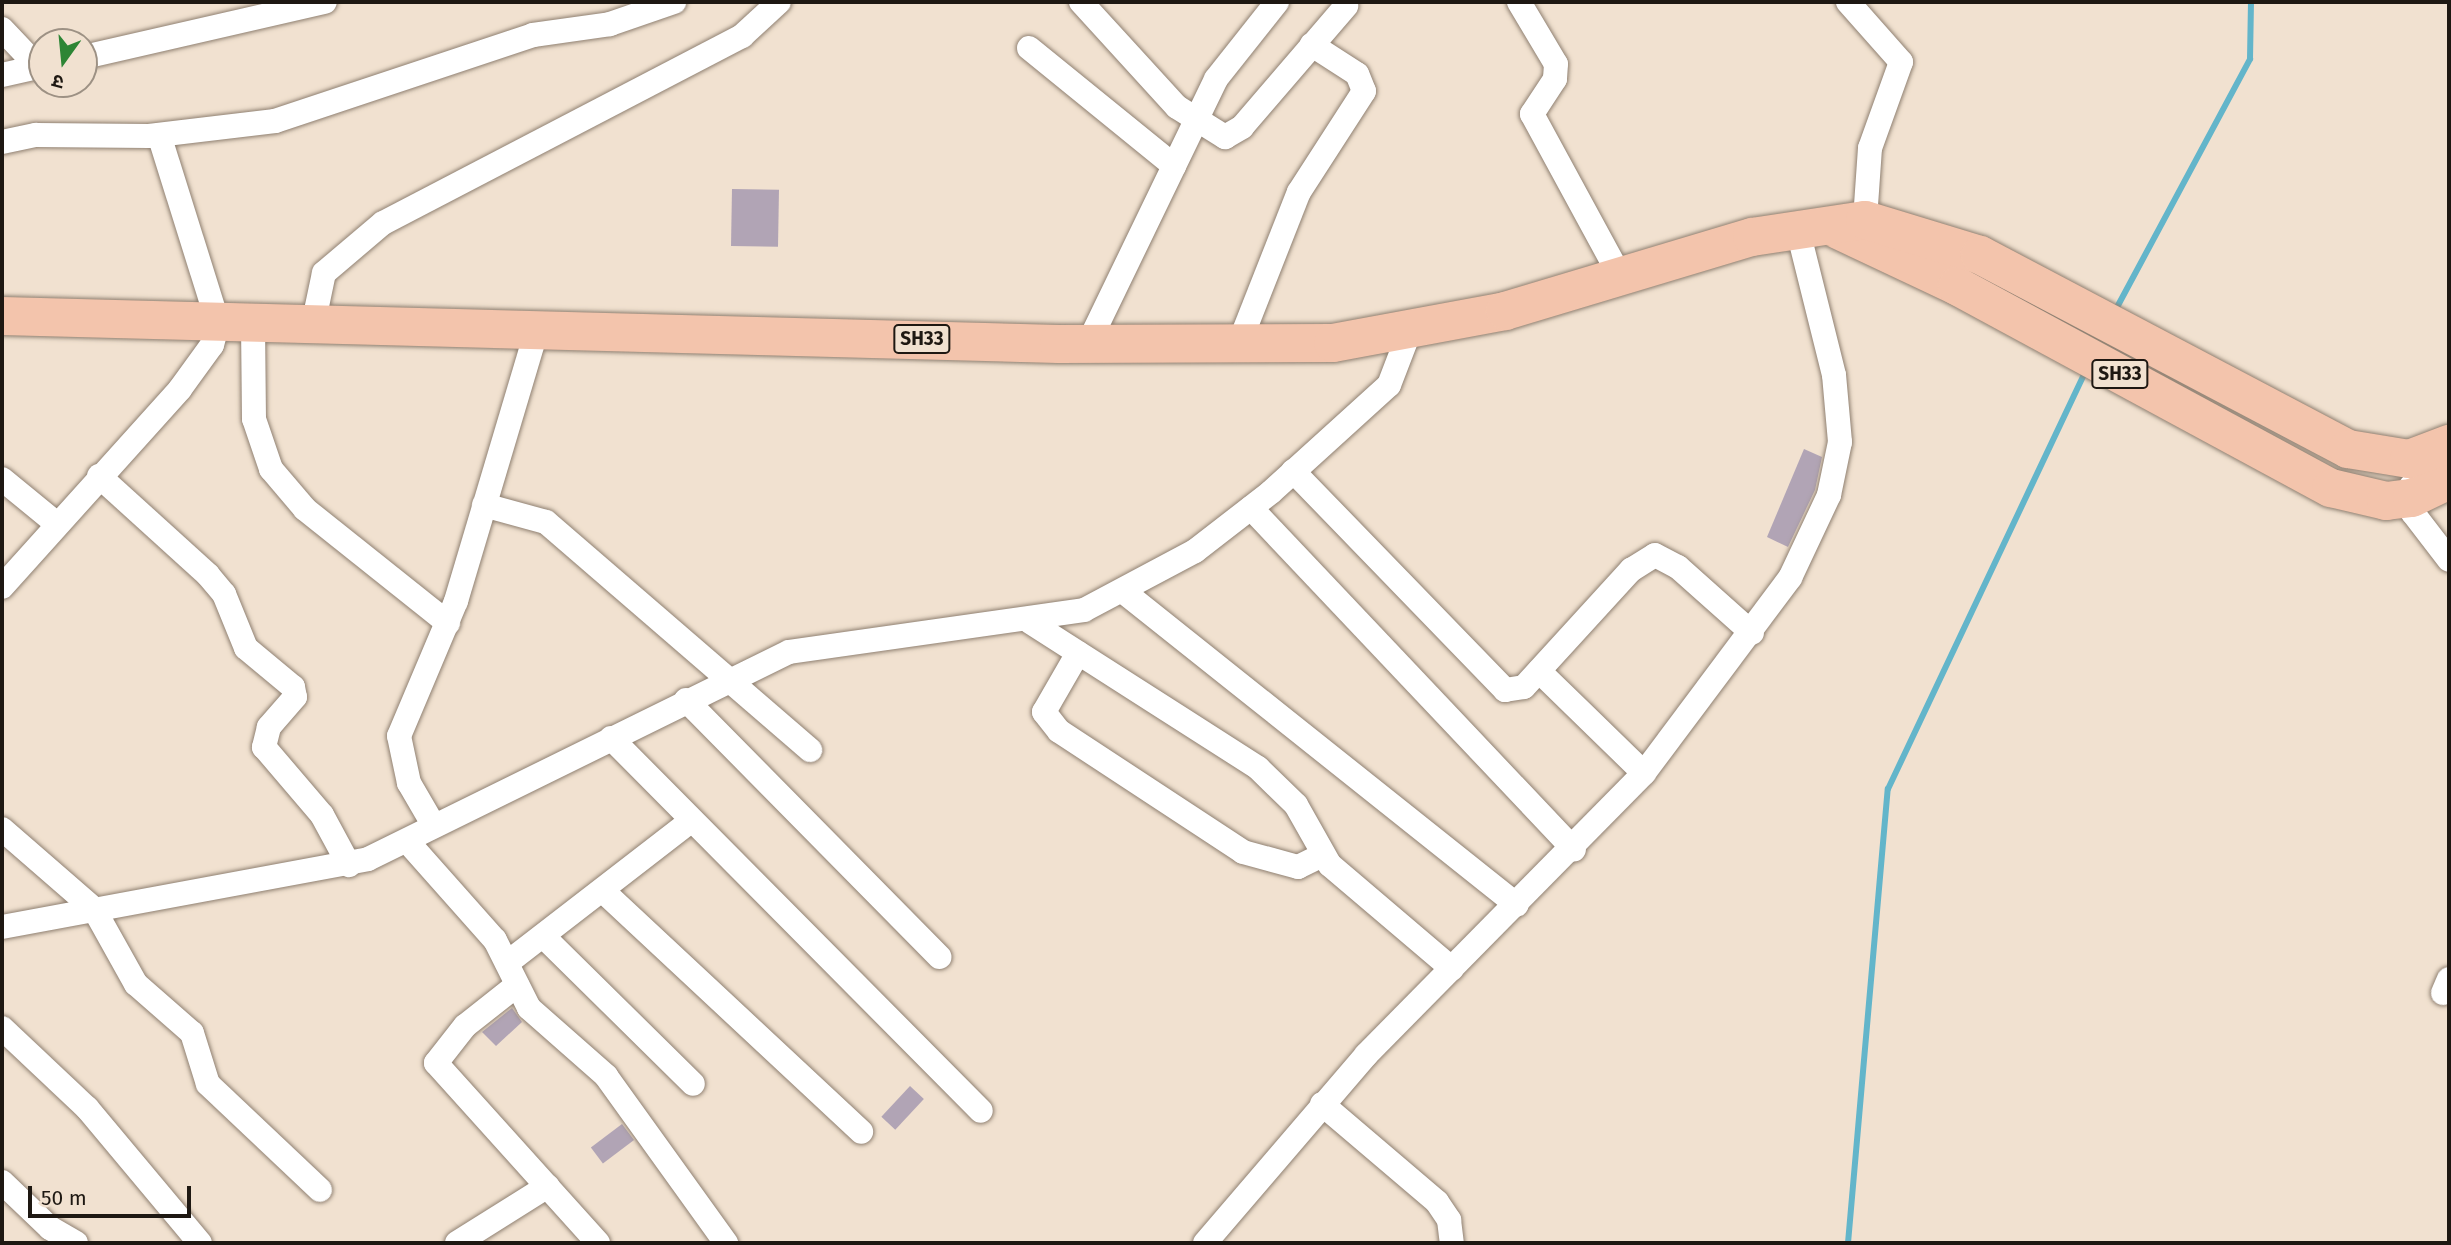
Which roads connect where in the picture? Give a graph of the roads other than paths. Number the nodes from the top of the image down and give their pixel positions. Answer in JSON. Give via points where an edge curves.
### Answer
{"nodes":[{"id":1,"x":325,"y":2,"type":"edge"},
{"id":2,"x":674,"y":2,"type":"edge"},
{"id":3,"x":779,"y":2,"type":"edge"},
{"id":4,"x":1081,"y":2,"type":"edge"},
{"id":5,"x":1277,"y":2,"type":"edge"},
{"id":6,"x":1519,"y":2,"type":"edge"},
{"id":7,"x":1848,"y":2,"type":"edge"},
{"id":8,"x":298,"y":5,"type":"edge"},
{"id":9,"x":1346,"y":6,"type":"dead end"},
{"id":10,"x":2,"y":29,"type":"edge"},
{"id":11,"x":1312,"y":46,"type":"junction"},
{"id":12,"x":1029,"y":48,"type":"dead end"},
{"id":13,"x":28,"y":54,"type":"edge"},
{"id":14,"x":98,"y":54,"type":"edge"},
{"id":15,"x":28,"y":69,"type":"edge"},
{"id":16,"x":2,"y":75,"type":"edge"},
{"id":17,"x":1195,"y":122,"type":"junction"},
{"id":18,"x":159,"y":135,"type":"junction"},
{"id":19,"x":2,"y":142,"type":"edge"},
{"id":20,"x":1174,"y":166,"type":"junction"},
{"id":21,"x":1866,"y":220,"type":"junction"},
{"id":22,"x":1812,"y":226,"type":"junction"},
{"id":23,"x":1621,"y":278,"type":"junction"},
{"id":24,"x":2,"y":316,"type":"edge"},
{"id":25,"x":235,"y":323,"type":"junction"},
{"id":26,"x":313,"y":326,"type":"junction"},
{"id":27,"x":537,"y":329,"type":"junction"},
{"id":28,"x":1409,"y":333,"type":"junction"},
{"id":29,"x":1088,"y":344,"type":"junction"},
{"id":30,"x":1239,"y":344,"type":"junction"},
{"id":31,"x":2449,"y":444,"type":"edge"},
{"id":32,"x":2409,"y":459,"type":"junction"},
{"id":33,"x":1293,"y":471,"type":"junction"},
{"id":34,"x":99,"y":476,"type":"junction"},
{"id":35,"x":2,"y":479,"type":"edge"},
{"id":36,"x":2449,"y":480,"type":"edge"},
{"id":37,"x":2412,"y":498,"type":"junction"},
{"id":38,"x":484,"y":505,"type":"junction"},
{"id":39,"x":1251,"y":508,"type":"junction"},
{"id":40,"x":57,"y":524,"type":"junction"},
{"id":41,"x":2449,"y":560,"type":"edge"},
{"id":42,"x":2,"y":587,"type":"edge"},
{"id":43,"x":1124,"y":592,"type":"junction"},
{"id":44,"x":1030,"y":622,"type":"junction"},
{"id":45,"x":448,"y":623,"type":"junction"},
{"id":46,"x":1752,"y":634,"type":"junction"},
{"id":47,"x":1078,"y":653,"type":"junction"},
{"id":48,"x":1539,"y":671,"type":"junction"},
{"id":49,"x":728,"y":679,"type":"junction"},
{"id":50,"x":686,"y":700,"type":"junction"},
{"id":51,"x":611,"y":738,"type":"junction"},
{"id":52,"x":810,"y":750,"type":"dead end"},
{"id":53,"x":1644,"y":773,"type":"junction"},
{"id":54,"x":691,"y":821,"type":"junction"},
{"id":55,"x":434,"y":826,"type":"junction"},
{"id":56,"x":2,"y":829,"type":"edge"},
{"id":57,"x":407,"y":841,"type":"junction"},
{"id":58,"x":1574,"y":850,"type":"junction"},
{"id":59,"x":1321,"y":856,"type":"junction"},
{"id":60,"x":349,"y":865,"type":"junction"},
{"id":61,"x":603,"y":891,"type":"junction"},
{"id":62,"x":1517,"y":905,"type":"junction"},
{"id":63,"x":94,"y":909,"type":"junction"},
{"id":64,"x":2,"y":928,"type":"edge"},
{"id":65,"x":544,"y":937,"type":"junction"},
{"id":66,"x":939,"y":957,"type":"dead end"},
{"id":67,"x":1452,"y":969,"type":"junction"},
{"id":68,"x":512,"y":974,"type":"junction"},
{"id":69,"x":2,"y":1028,"type":"edge"},
{"id":70,"x":693,"y":1084,"type":"dead end"},
{"id":71,"x":1322,"y":1104,"type":"junction"},
{"id":72,"x":981,"y":1111,"type":"dead end"},
{"id":73,"x":861,"y":1132,"type":"dead end"},
{"id":74,"x":2,"y":1182,"type":"edge"},
{"id":75,"x":548,"y":1186,"type":"junction"},
{"id":76,"x":320,"y":1190,"type":"dead end"},
{"id":77,"x":76,"y":1243,"type":"edge"},
{"id":78,"x":200,"y":1243,"type":"edge"},
{"id":79,"x":457,"y":1243,"type":"edge"},
{"id":80,"x":597,"y":1243,"type":"edge"},
{"id":81,"x":726,"y":1243,"type":"edge"},
{"id":82,"x":1205,"y":1243,"type":"edge"},
{"id":83,"x":1452,"y":1243,"type":"edge"}],
"edges":[{"from":1,"to":8,"type":"street"},
{"from":2,"to":18,"type":"street","via":[[610,24],[533,35],[294,116]]},
{"from":3,"to":26,"type":"street","via":[[762,24],[742,36],[383,223],[324,273]]},
{"from":4,"to":17,"type":"street","via":[[1127,59]]},
{"from":5,"to":17,"type":"street","via":[[1216,79]]},
{"from":6,"to":23,"type":"street","via":[[1556,64],[1555,79],[1532,114]]},
{"from":7,"to":21,"type":"street","via":[[1901,62],[1870,148]]},
{"from":8,"to":14,"type":"street"},
{"from":9,"to":11,"type":"street"},
{"from":10,"to":13,"type":"street"},
{"from":11,"to":17,"type":"street","via":[[1234,135]]},
{"from":11,"to":30,"type":"street","via":[[1357,74],[1364,90],[1299,192]]},
{"from":12,"to":20,"type":"street"},
{"from":15,"to":16,"type":"street"},
{"from":17,"to":20,"type":"street"},
{"from":18,"to":19,"type":"street","via":[[36,135]]},
{"from":18,"to":25,"type":"street"},
{"from":20,"to":29,"type":"street"},
{"from":21,"to":22,"type":"main road","number":"SH33"},
{"from":21,"to":32,"type":"main road","number":"SH33","via":[[1980,255],[2348,449]]},
{"from":22,"to":23,"type":"main road","number":"SH33"},
{"from":22,"to":37,"type":"main road","number":"SH33","via":[[1957,286],[2283,463],[2360,498]]},
{"from":22,"to":46,"type":"street","via":[[1840,442],[1829,495],[1807,545]]},
{"from":23,"to":28,"type":"main road","number":"SH33"},
{"from":24,"to":25,"type":"main road","number":"SH33"},
{"from":25,"to":26,"type":"main road","number":"SH33"},
{"from":25,"to":34,"type":"street"},
{"from":25,"to":45,"type":"street","via":[[254,419],[271,469],[305,509]]},
{"from":26,"to":27,"type":"main road","number":"SH33"},
{"from":27,"to":29,"type":"main road","number":"SH33"},
{"from":27,"to":38,"type":"street"},
{"from":28,"to":30,"type":"main road","number":"SH33"},
{"from":28,"to":33,"type":"street","via":[[1389,385]]},
{"from":29,"to":30,"type":"main road","number":"SH33"},
{"from":31,"to":32,"type":"main road","number":"SH33"},
{"from":32,"to":37,"type":"street"},
{"from":33,"to":39,"type":"street"},
{"from":33,"to":48,"type":"street","via":[[1492,683],[1515,692]]},
{"from":34,"to":40,"type":"street"},
{"from":34,"to":60,"type":"street","via":[[208,575],[224,594],[246,648],[293,687],[295,697],[268,727],[264,747],[322,815]]},
{"from":35,"to":40,"type":"street"},
{"from":36,"to":37,"type":"main road","number":"SH33"},
{"from":37,"to":41,"type":"street","via":[[2413,513]]},
{"from":38,"to":45,"type":"street"},
{"from":38,"to":49,"type":"street","via":[[546,522]]},
{"from":39,"to":43,"type":"street","via":[[1195,551]]},
{"from":39,"to":58,"type":"street"},
{"from":40,"to":42,"type":"street"},
{"from":43,"to":44,"type":"street","via":[[1084,610]]},
{"from":43,"to":62,"type":"street"},
{"from":44,"to":47,"type":"street"},
{"from":44,"to":49,"type":"street","via":[[823,644],[769,659]]},
{"from":45,"to":55,"type":"street","via":[[399,736],[409,783]]},
{"from":46,"to":48,"type":"street","via":[[1678,567],[1655,555],[1631,570]]},
{"from":46,"to":53,"type":"street"},
{"from":47,"to":59,"type":"street","via":[[1258,768],[1296,805]]},
{"from":47,"to":59,"type":"street","via":[[1044,712],[1059,732],[1243,852],[1298,867]]},
{"from":48,"to":53,"type":"street"},
{"from":49,"to":50,"type":"street"},
{"from":49,"to":52,"type":"street"},
{"from":50,"to":51,"type":"street"},
{"from":50,"to":66,"type":"street"},
{"from":51,"to":54,"type":"street"},
{"from":51,"to":55,"type":"street"},
{"from":53,"to":58,"type":"street"},
{"from":54,"to":61,"type":"street"},
{"from":54,"to":72,"type":"street"},
{"from":55,"to":57,"type":"street"},
{"from":56,"to":63,"type":"street"},
{"from":57,"to":60,"type":"street"},
{"from":57,"to":68,"type":"street","via":[[482,923]]},
{"from":58,"to":62,"type":"street"},
{"from":59,"to":67,"type":"street"},
{"from":60,"to":63,"type":"street"},
{"from":61,"to":65,"type":"street"},
{"from":61,"to":73,"type":"street"},
{"from":62,"to":67,"type":"street"},
{"from":63,"to":64,"type":"street"},
{"from":63,"to":76,"type":"street","via":[[136,984],[192,1033],[208,1084]]},
{"from":65,"to":68,"type":"street"},
{"from":65,"to":70,"type":"street"},
{"from":67,"to":71,"type":"street"},
{"from":68,"to":75,"type":"street","via":[[436,1063]]},
{"from":68,"to":81,"type":"street","via":[[529,1008],[606,1076]]},
{"from":69,"to":78,"type":"street","via":[[87,1108]]},
{"from":71,"to":82,"type":"street"},
{"from":71,"to":83,"type":"street","via":[[1437,1202],[1449,1220]]},
{"from":74,"to":77,"type":"street","via":[[50,1228]]},
{"from":75,"to":79,"type":"street"},
{"from":75,"to":80,"type":"street"}]}
